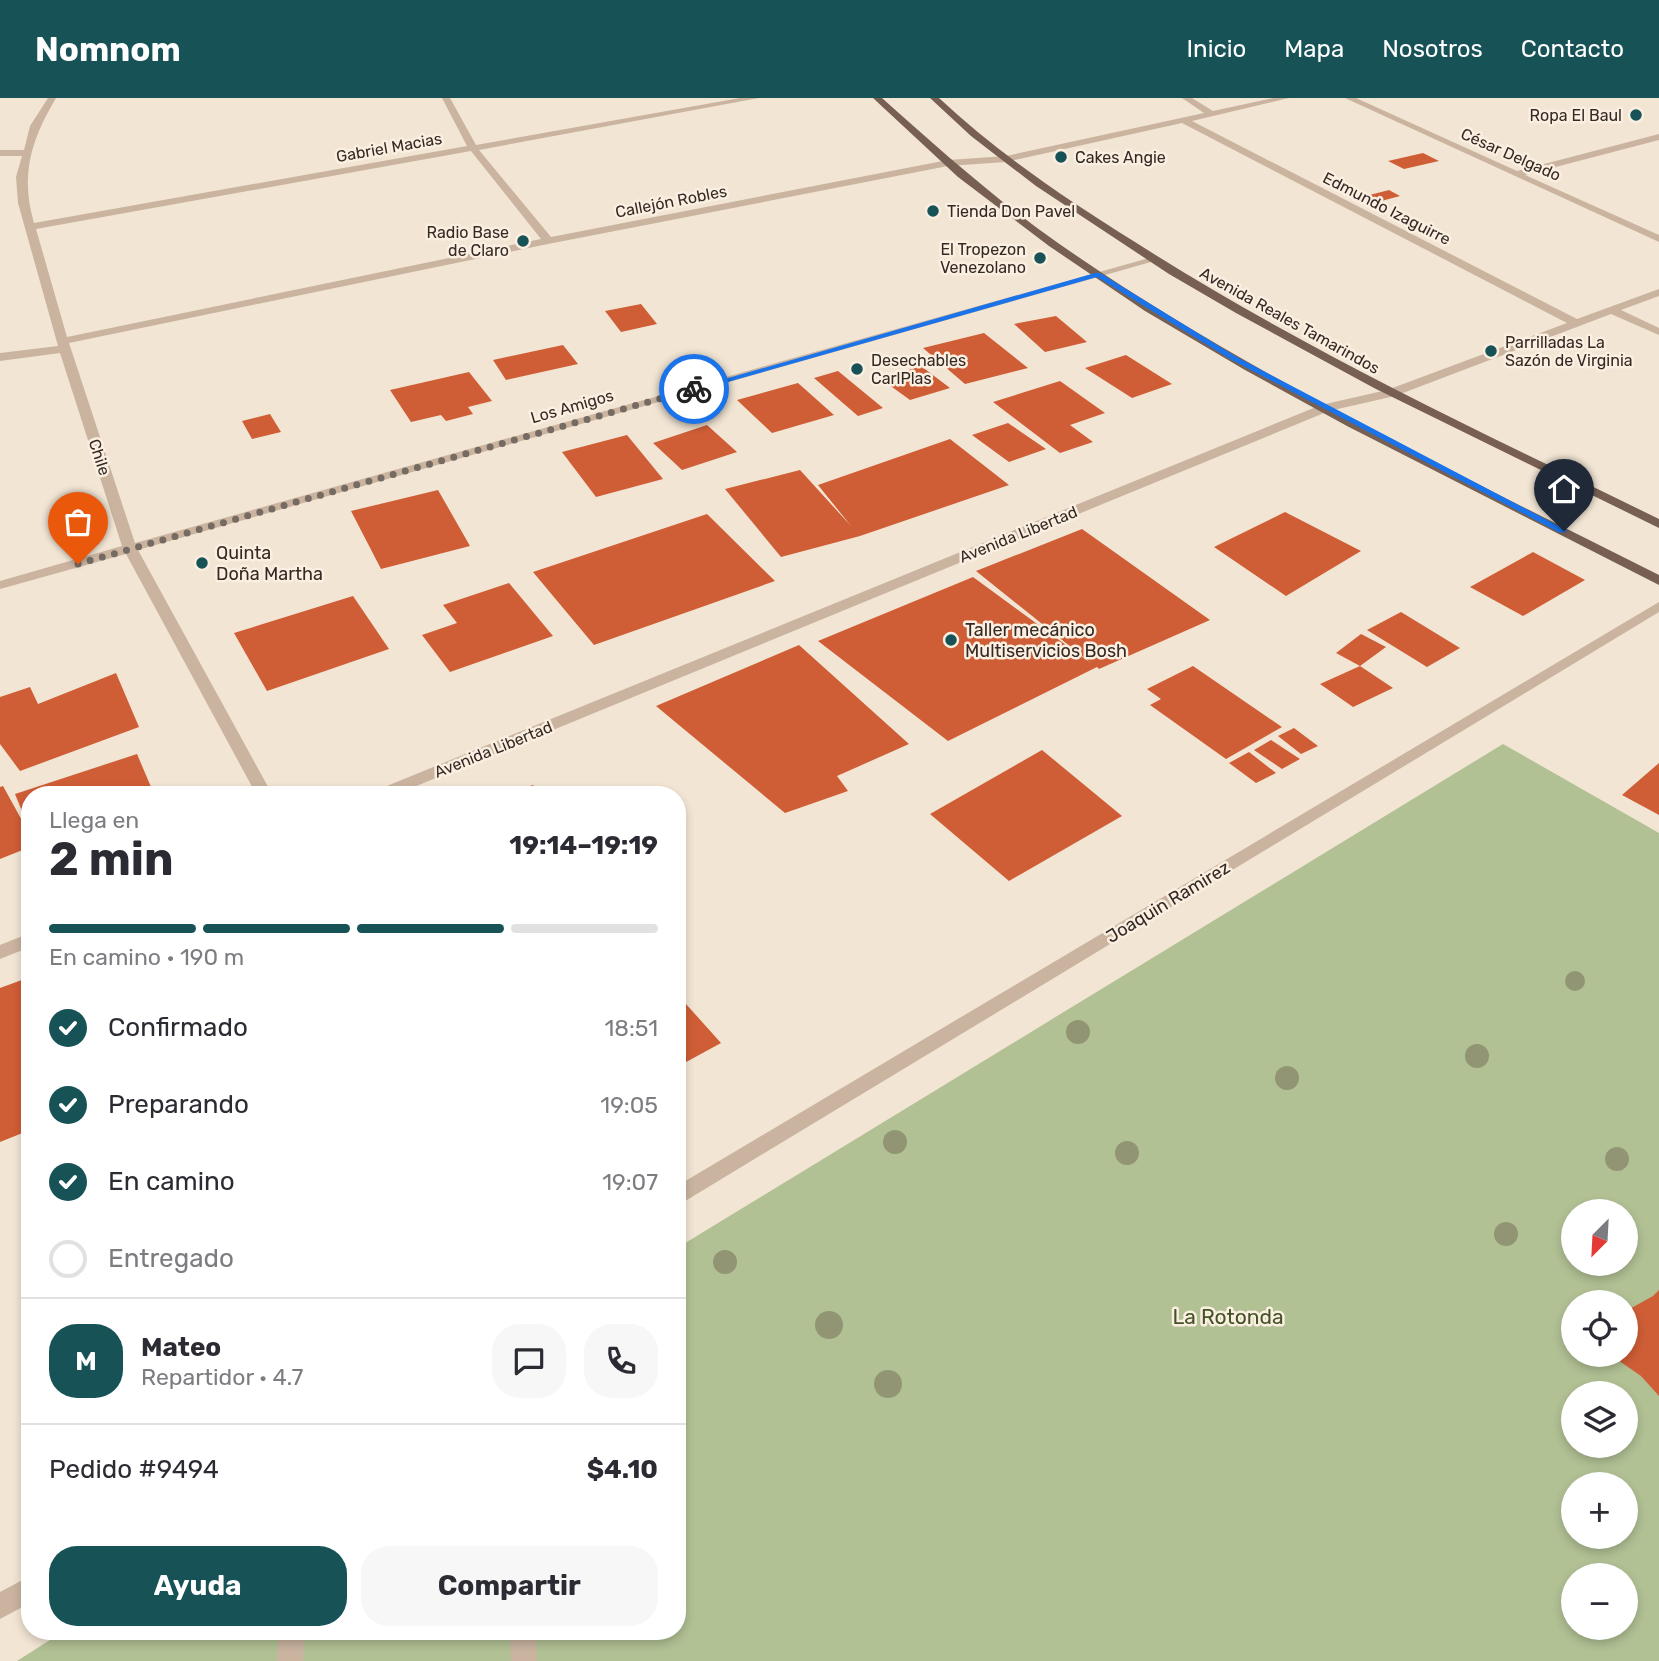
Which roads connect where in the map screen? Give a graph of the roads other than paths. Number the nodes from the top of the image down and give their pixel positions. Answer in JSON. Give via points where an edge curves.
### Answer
{"nodes":[{"id":1,"x":52,"y":98,"type":"edge"},
{"id":2,"x":446,"y":98,"type":"edge"},
{"id":3,"x":755,"y":98,"type":"edge"},
{"id":4,"x":877,"y":98,"type":"edge"},
{"id":5,"x":934,"y":98,"type":"edge"},
{"id":6,"x":1186,"y":98,"type":"edge"},
{"id":7,"x":1285,"y":98,"type":"edge"},
{"id":8,"x":1349,"y":98,"type":"edge"},
{"id":9,"x":1212,"y":114,"type":"junction"},
{"id":10,"x":1184,"y":120,"type":"junction"},
{"id":11,"x":1659,"y":137,"type":"edge"},
{"id":12,"x":473,"y":148,"type":"junction"},
{"id":13,"x":0,"y":153,"type":"edge"},
{"id":14,"x":26,"y":153,"type":"junction"},
{"id":15,"x":1006,"y":159,"type":"junction"},
{"id":16,"x":948,"y":163,"type":"junction"},
{"id":17,"x":1516,"y":174,"type":"junction"},
{"id":18,"x":29,"y":227,"type":"junction"},
{"id":19,"x":1659,"y":239,"type":"edge"},
{"id":20,"x":548,"y":241,"type":"junction"},
{"id":21,"x":1153,"y":260,"type":"junction"},
{"id":22,"x":1098,"y":275,"type":"junction"},
{"id":23,"x":1659,"y":292,"type":"edge"},
{"id":24,"x":1611,"y":310,"type":"junction"},
{"id":25,"x":1576,"y":323,"type":"junction"},
{"id":26,"x":1659,"y":332,"type":"edge"},
{"id":27,"x":64,"y":345,"type":"junction"},
{"id":28,"x":0,"y":356,"type":"edge"},
{"id":29,"x":1391,"y":393,"type":"junction"},
{"id":30,"x":1325,"y":408,"type":"junction"},
{"id":31,"x":1659,"y":524,"type":"edge"},
{"id":32,"x":130,"y":549,"type":"junction"},
{"id":33,"x":1659,"y":581,"type":"edge"},
{"id":34,"x":0,"y":585,"type":"edge"},
{"id":35,"x":1659,"y":606,"type":"edge"},
{"id":36,"x":260,"y":786,"type":"edge"},
{"id":37,"x":403,"y":786,"type":"edge"},
{"id":38,"x":21,"y":944,"type":"edge"},
{"id":39,"x":0,"y":952,"type":"edge"},
{"id":40,"x":686,"y":1192,"type":"edge"},
{"id":41,"x":21,"y":1593,"type":"edge"},
{"id":42,"x":0,"y":1606,"type":"edge"},
{"id":43,"x":291,"y":1640,"type":"edge"},
{"id":44,"x":523,"y":1640,"type":"edge"},
{"id":45,"x":290,"y":1661,"type":"edge"},
{"id":46,"x":524,"y":1661,"type":"edge"}],
"edges":[{"from":1,"to":14,"type":"street","name":"Chile"},
{"from":2,"to":12,"type":"street"},
{"from":3,"to":12,"type":"street","name":"Gabriel Macias"},
{"from":4,"to":16,"type":"main road"},
{"from":5,"to":15,"type":"main road","name":"Avenida Reales Tamarindos"},
{"from":6,"to":9,"type":"street"},
{"from":7,"to":9,"type":"street","name":"Callejón Robles"},
{"from":8,"to":17,"type":"street","name":"César Delgado"},
{"from":9,"to":10,"type":"street","name":"Callejón Robles"},
{"from":10,"to":15,"type":"street","name":"Callejón Robles"},
{"from":10,"to":25,"type":"street","name":"Edmundo Izaguirre"},
{"from":11,"to":17,"type":"street"},
{"from":12,"to":18,"type":"street","name":"Gabriel Macias"},
{"from":12,"to":20,"type":"street"},
{"from":13,"to":14,"type":"street"},
{"from":14,"to":18,"type":"street","name":"Chile","via":[[21,177]]},
{"from":15,"to":16,"type":"street","name":"Callejón Robles"},
{"from":15,"to":21,"type":"main road","name":"Avenida Reales Tamarindos"},
{"from":16,"to":20,"type":"street","name":"Callejón Robles"},
{"from":16,"to":22,"type":"main road"},
{"from":17,"to":19,"type":"street","name":"César Delgado"},
{"from":18,"to":27,"type":"street","name":"Chile"},
{"from":20,"to":27,"type":"street","name":"Callejón Robles"},
{"from":21,"to":22,"type":"street","name":"Los Amigos"},
{"from":21,"to":29,"type":"main road","name":"Avenida Reales Tamarindos","via":[[1269,329]]},
{"from":22,"to":30,"type":"main road","via":[[1169,321]]},
{"from":22,"to":32,"type":"street","name":"Los Amigos"},
{"from":23,"to":24,"type":"street","name":"Avenida Libertad"},
{"from":24,"to":25,"type":"street","name":"Avenida Libertad"},
{"from":24,"to":26,"type":"street"},
{"from":25,"to":29,"type":"street","name":"Avenida Libertad"},
{"from":27,"to":28,"type":"street","name":"Callejón Robles"},
{"from":27,"to":32,"type":"street","name":"Chile"},
{"from":29,"to":30,"type":"street","name":"Avenida Libertad"},
{"from":29,"to":31,"type":"main road","name":"Avenida Reales Tamarindos"},
{"from":30,"to":33,"type":"main road"},
{"from":30,"to":37,"type":"street","name":"Avenida Libertad"},
{"from":32,"to":34,"type":"street","name":"Los Amigos"},
{"from":32,"to":36,"type":"street","name":"Chile"},
{"from":35,"to":40,"type":"street","name":"Joaquin Ramirez"},
{"from":38,"to":39,"type":"street"},
{"from":41,"to":42,"type":"street"},
{"from":43,"to":45,"type":"street"},
{"from":44,"to":46,"type":"street"}]}
